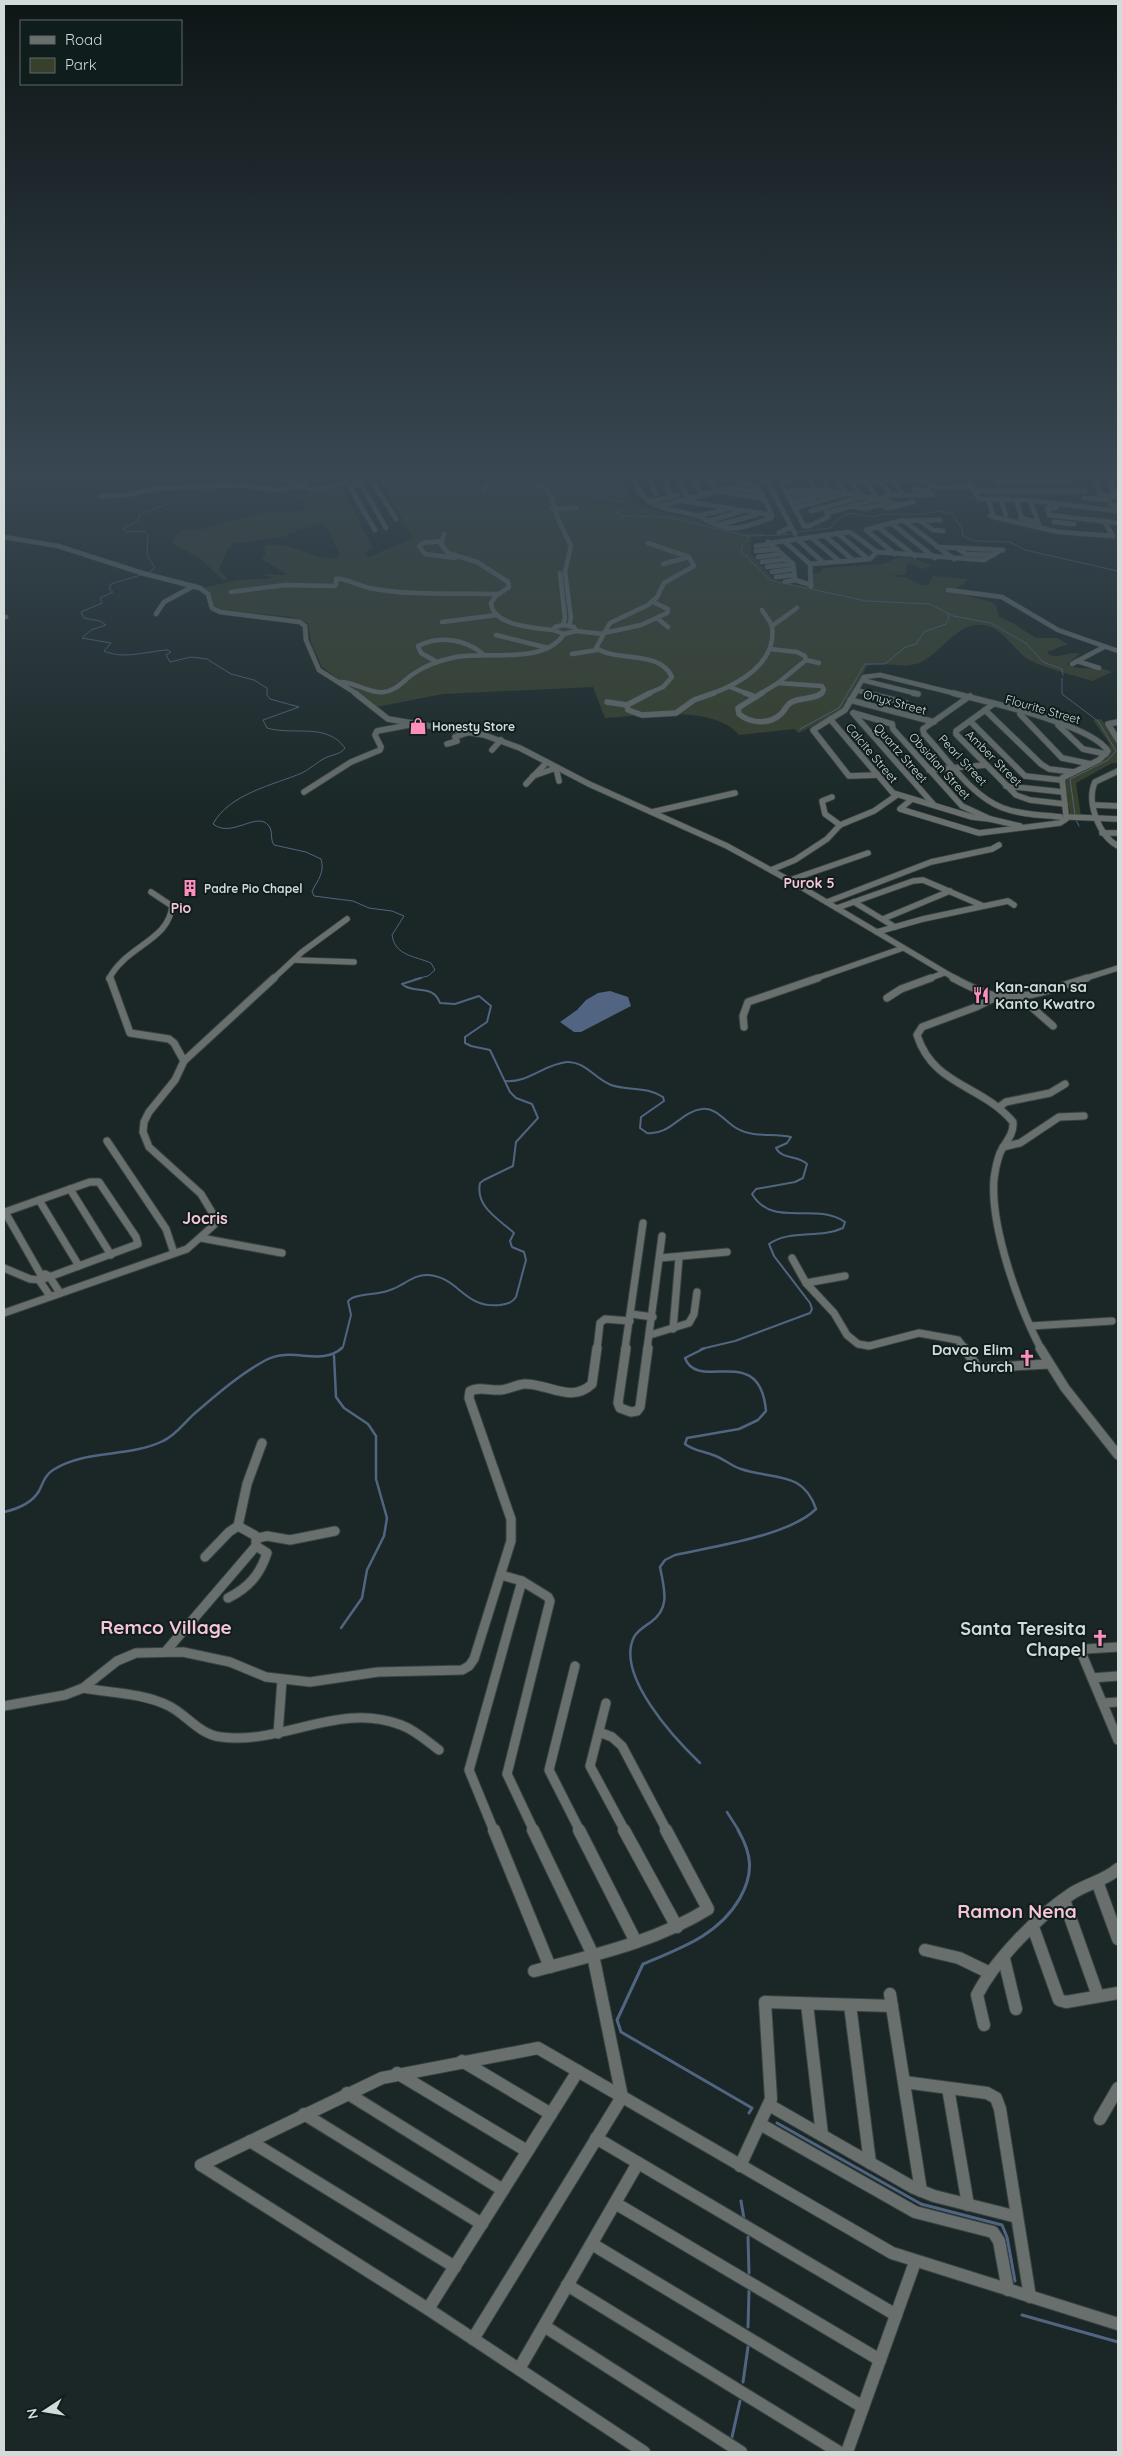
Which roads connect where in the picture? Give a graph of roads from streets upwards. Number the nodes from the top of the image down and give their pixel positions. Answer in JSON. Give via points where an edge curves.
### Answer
{"nodes":[{"id":1,"x":191,"y":589,"type":"edge"},
{"id":2,"x":199,"y":589,"type":"edge"},
{"id":3,"x":255,"y":589,"type":"edge"},
{"id":4,"x":373,"y":589,"type":"edge"},
{"id":5,"x":506,"y":589,"type":"edge"},
{"id":6,"x":564,"y":589,"type":"edge"},
{"id":7,"x":660,"y":589,"type":"edge"},
{"id":8,"x":948,"y":590,"type":"dead end"},
{"id":9,"x":231,"y":592,"type":"dead end"},
{"id":10,"x":499,"y":594,"type":"junction"},
{"id":11,"x":652,"y":602,"type":"junction"},
{"id":12,"x":797,"y":608,"type":"dead end"},
{"id":13,"x":762,"y":610,"type":"dead end"},
{"id":14,"x":156,"y":614,"type":"dead end"},
{"id":15,"x":497,"y":615,"type":"junction"},
{"id":16,"x":658,"y":619,"type":"junction"},
{"id":17,"x":442,"y":622,"type":"dead end"},
{"id":18,"x":566,"y":626,"type":"junction"},
{"id":19,"x":772,"y":626,"type":"junction"},
{"id":20,"x":668,"y":627,"type":"dead end"},
{"id":21,"x":553,"y":630,"type":"junction"},
{"id":22,"x":576,"y":631,"type":"junction"},
{"id":23,"x":603,"y":633,"type":"junction"},
{"id":24,"x":496,"y":634,"type":"dead end"},
{"id":25,"x":564,"y":634,"type":"junction"},
{"id":26,"x":1104,"y":647,"type":"junction"},
{"id":27,"x":548,"y":648,"type":"junction"},
{"id":28,"x":770,"y":648,"type":"junction"},
{"id":29,"x":597,"y":650,"type":"junction"},
{"id":30,"x":1118,"y":651,"type":"edge"},
{"id":31,"x":483,"y":654,"type":"junction"},
{"id":32,"x":572,"y":654,"type":"dead end"},
{"id":33,"x":806,"y":660,"type":"junction"},
{"id":34,"x":437,"y":662,"type":"junction"},
{"id":35,"x":819,"y":663,"type":"dead end"},
{"id":36,"x":1099,"y":668,"type":"dead end"},
{"id":37,"x":862,"y":680,"type":"junction"},
{"id":38,"x":340,"y":682,"type":"junction"},
{"id":39,"x":778,"y":683,"type":"junction"},
{"id":40,"x":930,"y":686,"type":"junction"},
{"id":41,"x":730,"y":688,"type":"junction"},
{"id":42,"x":856,"y":690,"type":"junction"},
{"id":43,"x":918,"y":694,"type":"junction"},
{"id":44,"x":756,"y":697,"type":"junction"},
{"id":45,"x":968,"y":697,"type":"junction"},
{"id":46,"x":850,"y":700,"type":"junction"},
{"id":47,"x":607,"y":702,"type":"dead end"},
{"id":48,"x":906,"y":703,"type":"junction"},
{"id":49,"x":626,"y":705,"type":"junction"},
{"id":50,"x":992,"y":705,"type":"junction"},
{"id":51,"x":845,"y":710,"type":"junction"},
{"id":52,"x":985,"y":710,"type":"junction"},
{"id":53,"x":894,"y":712,"type":"junction"},
{"id":54,"x":853,"y":713,"type":"junction"},
{"id":55,"x":1019,"y":714,"type":"junction"},
{"id":56,"x":908,"y":715,"type":"junction"},
{"id":57,"x":830,"y":719,"type":"junction"},
{"id":58,"x":970,"y":721,"type":"junction"},
{"id":59,"x":933,"y":722,"type":"junction"},
{"id":60,"x":1118,"y":722,"type":"edge"},
{"id":61,"x":410,"y":723,"type":"junction"},
{"id":62,"x":892,"y":724,"type":"junction"},
{"id":63,"x":1057,"y":724,"type":"junction"},
{"id":64,"x":1115,"y":731,"type":"edge"},
{"id":65,"x":469,"y":732,"type":"junction"},
{"id":66,"x":501,"y":740,"type":"junction"},
{"id":67,"x":1118,"y":740,"type":"edge"},
{"id":68,"x":447,"y":744,"type":"dead end"},
{"id":69,"x":492,"y":750,"type":"dead end"},
{"id":70,"x":1106,"y":754,"type":"junction"},
{"id":71,"x":546,"y":762,"type":"junction"},
{"id":72,"x":1091,"y":764,"type":"junction"},
{"id":73,"x":986,"y":765,"type":"junction"},
{"id":74,"x":958,"y":767,"type":"junction"},
{"id":75,"x":556,"y":768,"type":"junction"},
{"id":76,"x":929,"y":770,"type":"junction"},
{"id":77,"x":1118,"y":771,"type":"edge"},
{"id":78,"x":1073,"y":772,"type":"junction"},
{"id":79,"x":878,"y":775,"type":"junction"},
{"id":80,"x":533,"y":776,"type":"junction"},
{"id":81,"x":1061,"y":780,"type":"junction"},
{"id":82,"x":559,"y":781,"type":"dead end"},
{"id":83,"x":526,"y":784,"type":"dead end"},
{"id":84,"x":1006,"y":786,"type":"junction"},
{"id":85,"x":304,"y":792,"type":"dead end"},
{"id":86,"x":1063,"y":792,"type":"junction"},
{"id":87,"x":735,"y":793,"type":"dead end"},
{"id":88,"x":897,"y":795,"type":"junction"},
{"id":89,"x":832,"y":797,"type":"dead end"},
{"id":90,"x":912,"y":799,"type":"junction"},
{"id":91,"x":1065,"y":804,"type":"junction"},
{"id":92,"x":934,"y":805,"type":"junction"},
{"id":93,"x":1094,"y":805,"type":"junction"},
{"id":94,"x":1118,"y":806,"type":"edge"},
{"id":95,"x":652,"y":812,"type":"junction"},
{"id":96,"x":1066,"y":817,"type":"junction"},
{"id":97,"x":1097,"y":818,"type":"junction"},
{"id":98,"x":990,"y":819,"type":"junction"},
{"id":99,"x":1118,"y":819,"type":"edge"},
{"id":100,"x":840,"y":825,"type":"junction"},
{"id":101,"x":1025,"y":828,"type":"junction"},
{"id":102,"x":1102,"y":832,"type":"junction"},
{"id":103,"x":1118,"y":833,"type":"edge"},
{"id":104,"x":999,"y":845,"type":"dead end"},
{"id":105,"x":1118,"y":846,"type":"edge"},
{"id":106,"x":868,"y":853,"type":"dead end"},
{"id":107,"x":771,"y":870,"type":"junction"},
{"id":108,"x":790,"y":880,"type":"junction"},
{"id":109,"x":950,"y":891,"type":"junction"},
{"id":110,"x":151,"y":892,"type":"dead end"},
{"id":111,"x":827,"y":902,"type":"junction"},
{"id":112,"x":857,"y":903,"type":"junction"},
{"id":113,"x":981,"y":905,"type":"junction"},
{"id":114,"x":1014,"y":905,"type":"dead end"},
{"id":115,"x":839,"y":909,"type":"junction"},
{"id":116,"x":347,"y":919,"type":"dead end"},
{"id":117,"x":883,"y":919,"type":"junction"},
{"id":118,"x":895,"y":927,"type":"junction"},
{"id":119,"x":877,"y":932,"type":"junction"},
{"id":120,"x":903,"y":948,"type":"junction"},
{"id":121,"x":295,"y":960,"type":"junction"},
{"id":122,"x":354,"y":962,"type":"dead end"},
{"id":123,"x":1118,"y":968,"type":"edge"},
{"id":124,"x":944,"y":973,"type":"junction"},
{"id":125,"x":998,"y":996,"type":"junction"},
{"id":126,"x":1019,"y":996,"type":"junction"},
{"id":127,"x":887,"y":998,"type":"dead end"},
{"id":128,"x":1053,"y":1026,"type":"dead end"},
{"id":129,"x":744,"y":1027,"type":"dead end"},
{"id":130,"x":184,"y":1061,"type":"junction"},
{"id":131,"x":1065,"y":1084,"type":"dead end"},
{"id":132,"x":999,"y":1107,"type":"junction"},
{"id":133,"x":1084,"y":1116,"type":"dead end"},
{"id":134,"x":107,"y":1141,"type":"dead end"},
{"id":135,"x":1003,"y":1147,"type":"junction"},
{"id":136,"x":70,"y":1189,"type":"junction"},
{"id":137,"x":39,"y":1200,"type":"junction"},
{"id":138,"x":643,"y":1223,"type":"dead end"},
{"id":139,"x":662,"y":1236,"type":"dead end"},
{"id":140,"x":201,"y":1238,"type":"junction"},
{"id":141,"x":173,"y":1252,"type":"junction"},
{"id":142,"x":727,"y":1252,"type":"dead end"},
{"id":143,"x":282,"y":1253,"type":"dead end"},
{"id":144,"x":111,"y":1255,"type":"junction"},
{"id":145,"x":660,"y":1258,"type":"junction"},
{"id":146,"x":678,"y":1258,"type":"junction"},
{"id":147,"x":792,"y":1258,"type":"dead end"},
{"id":148,"x":79,"y":1266,"type":"junction"},
{"id":149,"x":4,"y":1268,"type":"edge"},
{"id":150,"x":845,"y":1276,"type":"dead end"},
{"id":151,"x":43,"y":1277,"type":"junction"},
{"id":152,"x":806,"y":1283,"type":"junction"},
{"id":153,"x":59,"y":1292,"type":"junction"},
{"id":154,"x":697,"y":1292,"type":"dead end"},
{"id":155,"x":49,"y":1295,"type":"junction"},
{"id":156,"x":4,"y":1311,"type":"edge"},
{"id":157,"x":653,"y":1317,"type":"junction"},
{"id":158,"x":631,"y":1318,"type":"junction"},
{"id":159,"x":1112,"y":1321,"type":"dead end"},
{"id":160,"x":1030,"y":1326,"type":"junction"},
{"id":161,"x":673,"y":1329,"type":"junction"},
{"id":162,"x":650,"y":1335,"type":"junction"},
{"id":163,"x":1049,"y":1364,"type":"junction"},
{"id":164,"x":262,"y":1443,"type":"dead end"},
{"id":165,"x":1118,"y":1455,"type":"edge"},
{"id":166,"x":238,"y":1526,"type":"junction"},
{"id":167,"x":335,"y":1531,"type":"dead end"},
{"id":168,"x":257,"y":1542,"type":"junction"},
{"id":169,"x":205,"y":1557,"type":"dead end"},
{"id":170,"x":501,"y":1575,"type":"junction"},
{"id":171,"x":522,"y":1581,"type":"junction"},
{"id":172,"x":228,"y":1598,"type":"dead end"},
{"id":173,"x":1118,"y":1647,"type":"edge"},
{"id":174,"x":166,"y":1651,"type":"junction"},
{"id":175,"x":575,"y":1666,"type":"dead end"},
{"id":176,"x":1118,"y":1676,"type":"edge"},
{"id":177,"x":1092,"y":1678,"type":"junction"},
{"id":178,"x":282,"y":1680,"type":"junction"},
{"id":179,"x":83,"y":1688,"type":"junction"},
{"id":180,"x":1118,"y":1702,"type":"edge"},
{"id":181,"x":606,"y":1703,"type":"dead end"},
{"id":182,"x":1102,"y":1703,"type":"junction"},
{"id":183,"x":4,"y":1706,"type":"edge"},
{"id":184,"x":599,"y":1732,"type":"junction"},
{"id":185,"x":278,"y":1734,"type":"junction"},
{"id":186,"x":1117,"y":1734,"type":"edge"},
{"id":187,"x":439,"y":1750,"type":"dead end"},
{"id":188,"x":1118,"y":1869,"type":"edge"},
{"id":189,"x":1098,"y":1884,"type":"junction"},
{"id":190,"x":1064,"y":1900,"type":"junction"},
{"id":191,"x":677,"y":1927,"type":"junction"},
{"id":192,"x":1033,"y":1927,"type":"junction"},
{"id":193,"x":1118,"y":1939,"type":"edge"},
{"id":194,"x":636,"y":1942,"type":"junction"},
{"id":195,"x":925,"y":1950,"type":"dead end"},
{"id":196,"x":593,"y":1956,"type":"junction"},
{"id":197,"x":1004,"y":1958,"type":"junction"},
{"id":198,"x":550,"y":1967,"type":"junction"},
{"id":199,"x":534,"y":1971,"type":"dead end"},
{"id":200,"x":990,"y":1973,"type":"junction"},
{"id":201,"x":1118,"y":1993,"type":"edge"},
{"id":202,"x":1098,"y":1996,"type":"junction"},
{"id":203,"x":807,"y":2004,"type":"junction"},
{"id":204,"x":850,"y":2005,"type":"junction"},
{"id":205,"x":1016,"y":2009,"type":"dead end"},
{"id":206,"x":984,"y":2026,"type":"dead end"},
{"id":207,"x":462,"y":2061,"type":"junction"},
{"id":208,"x":578,"y":2071,"type":"junction"},
{"id":209,"x":397,"y":2073,"type":"junction"},
{"id":210,"x":904,"y":2082,"type":"junction"},
{"id":211,"x":948,"y":2088,"type":"junction"},
{"id":212,"x":1118,"y":2088,"type":"edge"},
{"id":213,"x":346,"y":2094,"type":"junction"},
{"id":214,"x":622,"y":2097,"type":"junction"},
{"id":215,"x":769,"y":2106,"type":"junction"},
{"id":216,"x":304,"y":2114,"type":"junction"},
{"id":217,"x":551,"y":2114,"type":"junction"},
{"id":218,"x":1100,"y":2118,"type":"dead end"},
{"id":219,"x":760,"y":2124,"type":"junction"},
{"id":220,"x":822,"y":2136,"type":"junction"},
{"id":221,"x":596,"y":2138,"type":"junction"},
{"id":222,"x":250,"y":2141,"type":"junction"},
{"id":223,"x":527,"y":2151,"type":"junction"},
{"id":224,"x":638,"y":2163,"type":"junction"},
{"id":225,"x":870,"y":2163,"type":"junction"},
{"id":226,"x":740,"y":2166,"type":"junction"},
{"id":227,"x":503,"y":2190,"type":"junction"},
{"id":228,"x":920,"y":2191,"type":"junction"},
{"id":229,"x":615,"y":2203,"type":"junction"},
{"id":230,"x":968,"y":2205,"type":"junction"},
{"id":231,"x":1017,"y":2217,"type":"junction"},
{"id":232,"x":482,"y":2224,"type":"junction"},
{"id":233,"x":592,"y":2244,"type":"junction"},
{"id":234,"x":915,"y":2262,"type":"junction"},
{"id":235,"x":455,"y":2267,"type":"junction"},
{"id":236,"x":568,"y":2286,"type":"junction"},
{"id":237,"x":1008,"y":2290,"type":"junction"},
{"id":238,"x":1030,"y":2297,"type":"junction"},
{"id":239,"x":428,"y":2309,"type":"junction"},
{"id":240,"x":896,"y":2315,"type":"junction"},
{"id":241,"x":1118,"y":2324,"type":"edge"},
{"id":242,"x":544,"y":2326,"type":"junction"},
{"id":243,"x":473,"y":2339,"type":"junction"},
{"id":244,"x":880,"y":2360,"type":"junction"},
{"id":245,"x":519,"y":2369,"type":"junction"},
{"id":246,"x":863,"y":2407,"type":"junction"},
{"id":247,"x":644,"y":2452,"type":"edge"},
{"id":248,"x":741,"y":2452,"type":"edge"},
{"id":249,"x":839,"y":2452,"type":"edge"},
{"id":250,"x":847,"y":2452,"type":"edge"}],
"edges":[{"from":1,"to":14,"type":"street","via":[[171,597]]},
{"from":2,"to":38,"type":"street","via":[[206,592],[212,608],[217,611],[289,619],[304,624],[306,640],[317,667]]},
{"from":3,"to":9,"type":"street"},
{"from":4,"to":10,"type":"street"},
{"from":5,"to":10,"type":"street"},
{"from":6,"to":18,"type":"street","via":[[571,618]]},
{"from":7,"to":11,"type":"street"},
{"from":8,"to":26,"type":"street","via":[[1002,597],[1058,630]]},
{"from":10,"to":15,"type":"street","via":[[491,604]]},
{"from":11,"to":16,"type":"street","via":[[668,610]]},
{"from":11,"to":23,"type":"street","via":[[613,620]]},
{"from":12,"to":19,"type":"street"},
{"from":13,"to":19,"type":"street"},
{"from":15,"to":17,"type":"street"},
{"from":15,"to":21,"type":"street","via":[[518,624]]},
{"from":16,"to":20,"type":"street"},
{"from":16,"to":23,"type":"street"},
{"from":18,"to":21,"type":"street"},
{"from":18,"to":22,"type":"street"},
{"from":19,"to":28,"type":"street"},
{"from":21,"to":25,"type":"street"},
{"from":22,"to":23,"type":"street"},
{"from":22,"to":25,"type":"street"},
{"from":23,"to":29,"type":"street","via":[[596,644]]},
{"from":24,"to":27,"type":"street"},
{"from":25,"to":27,"type":"street","via":[[562,640]]},
{"from":26,"to":30,"type":"street"},
{"from":26,"to":36,"type":"street","via":[[1075,662]]},
{"from":27,"to":31,"type":"street","via":[[518,654]]},
{"from":28,"to":33,"type":"street","via":[[797,652]]},
{"from":28,"to":41,"type":"street","via":[[767,656],[749,675]]},
{"from":29,"to":32,"type":"street"},
{"from":29,"to":49,"type":"street","via":[[656,662],[672,674],[671,680],[663,686]]},
{"from":31,"to":34,"type":"street"},
{"from":31,"to":34,"type":"street","via":[[476,647],[457,641],[418,646],[418,651]]},
{"from":33,"to":35,"type":"street"},
{"from":33,"to":39,"type":"street"},
{"from":34,"to":38,"type":"street","via":[[389,691],[374,691],[350,682]]},
{"from":37,"to":40,"type":"street","name":"Flourite Street","via":[[866,676],[877,675]]},
{"from":37,"to":42,"type":"street"},
{"from":37,"to":43,"type":"street"},
{"from":38,"to":61,"type":"street","via":[[384,717]]},
{"from":39,"to":44,"type":"street"},
{"from":39,"to":44,"type":"street","via":[[816,684],[824,690],[815,698],[791,702],[777,717],[765,721],[745,719],[738,712],[741,705]]},
{"from":40,"to":43,"type":"street"},
{"from":40,"to":45,"type":"street","name":"Flourite Street"},
{"from":41,"to":44,"type":"street"},
{"from":41,"to":49,"type":"street","via":[[694,700],[671,714],[634,714]]},
{"from":42,"to":46,"type":"street"},
{"from":42,"to":48,"type":"street"},
{"from":43,"to":48,"type":"street"},
{"from":45,"to":50,"type":"street","name":"Flourite Street"},
{"from":45,"to":59,"type":"street","name":"Pearl Street"},
{"from":46,"to":51,"type":"street"},
{"from":46,"to":53,"type":"street","name":"Onyx Street"},
{"from":47,"to":49,"type":"street"},
{"from":48,"to":53,"type":"street"},
{"from":50,"to":52,"type":"street","name":"Amber Street"},
{"from":50,"to":55,"type":"street","name":"Flourite Street"},
{"from":51,"to":54,"type":"street"},
{"from":51,"to":57,"type":"street"},
{"from":52,"to":58,"type":"street","name":"Amber Street"},
{"from":52,"to":78,"type":"street","via":[[1041,764],[1049,769]]},
{"from":53,"to":56,"type":"street","name":"Onyx Street"},
{"from":54,"to":62,"type":"street"},
{"from":54,"to":92,"type":"street","name":"Quartz Street"},
{"from":55,"to":63,"type":"street","name":"Flourite Street"},
{"from":55,"to":72,"type":"street","via":[[1062,758]]},
{"from":56,"to":59,"type":"street","name":"Onyx Street"},
{"from":56,"to":62,"type":"street","name":"Obsidian Street"},
{"from":57,"to":79,"type":"street","name":"Calcite Street"},
{"from":57,"to":79,"type":"street","via":[[813,730],[848,775]]},
{"from":58,"to":73,"type":"street","name":"Amber Street","via":[[955,733]]},
{"from":58,"to":81,"type":"street","via":[[1025,776]]},
{"from":59,"to":74,"type":"street","name":"Pearl Street","via":[[923,732]]},
{"from":60,"to":64,"type":"street","via":[[1108,724]]},
{"from":61,"to":65,"type":"street"},
{"from":61,"to":85,"type":"street","via":[[378,731],[375,735],[380,750],[351,762]]},
{"from":62,"to":76,"type":"street","name":"Obsidian Street"},
{"from":63,"to":70,"type":"street","via":[[1083,749]]},
{"from":63,"to":70,"type":"street","name":"Flourite Street","via":[[1081,730],[1103,743],[1108,751]]},
{"from":64,"to":67,"type":"street"},
{"from":65,"to":66,"type":"street"},
{"from":65,"to":68,"type":"street","via":[[456,737],[458,741]]},
{"from":66,"to":69,"type":"street"},
{"from":66,"to":71,"type":"street"},
{"from":70,"to":72,"type":"street"},
{"from":71,"to":75,"type":"street"},
{"from":71,"to":80,"type":"street"},
{"from":72,"to":78,"type":"street"},
{"from":73,"to":74,"type":"street"},
{"from":73,"to":84,"type":"street","name":"Amber Street"},
{"from":74,"to":76,"type":"street"},
{"from":74,"to":96,"type":"street","name":"Pearl Street","via":[[995,805],[1017,812]]},
{"from":75,"to":80,"type":"street"},
{"from":75,"to":82,"type":"street"},
{"from":75,"to":95,"type":"street"},
{"from":76,"to":98,"type":"street","name":"Obsidian Street","via":[[962,806]]},
{"from":77,"to":93,"type":"street","via":[[1092,784]]},
{"from":78,"to":81,"type":"street"},
{"from":79,"to":88,"type":"street","name":"Calcite Street"},
{"from":80,"to":83,"type":"street"},
{"from":81,"to":86,"type":"street"},
{"from":84,"to":86,"type":"street"},
{"from":84,"to":91,"type":"street","name":"Amber Street","via":[[1024,799]]},
{"from":86,"to":91,"type":"street"},
{"from":87,"to":95,"type":"street"},
{"from":88,"to":90,"type":"street","name":"Calcite Street"},
{"from":88,"to":100,"type":"street","via":[[874,811]]},
{"from":89,"to":100,"type":"street","via":[[822,801],[826,814]]},
{"from":90,"to":92,"type":"street","name":"Calcite Street"},
{"from":90,"to":101,"type":"street","via":[[900,809],[974,832]]},
{"from":91,"to":96,"type":"street"},
{"from":92,"to":98,"type":"street","name":"Calcite Street"},
{"from":93,"to":94,"type":"street"},
{"from":93,"to":97,"type":"street"},
{"from":95,"to":107,"type":"street","via":[[716,840]]},
{"from":96,"to":97,"type":"street"},
{"from":96,"to":101,"type":"street","via":[[1060,823]]},
{"from":97,"to":99,"type":"street"},
{"from":97,"to":102,"type":"street"},
{"from":98,"to":101,"type":"street","name":"Obsidian Street"},
{"from":100,"to":107,"type":"street","via":[[818,846]]},
{"from":102,"to":103,"type":"street"},
{"from":102,"to":105,"type":"street","via":[[1110,843]]},
{"from":104,"to":111,"type":"street","via":[[931,862]]},
{"from":106,"to":108,"type":"street"},
{"from":107,"to":108,"type":"street"},
{"from":108,"to":111,"type":"street"},
{"from":109,"to":112,"type":"street","via":[[918,880]]},
{"from":109,"to":113,"type":"street"},
{"from":109,"to":117,"type":"street"},
{"from":110,"to":130,"type":"street","via":[[172,906],[170,923],[124,956],[109,980],[130,1033],[170,1039]]},
{"from":111,"to":115,"type":"street"},
{"from":112,"to":115,"type":"street"},
{"from":112,"to":117,"type":"street"},
{"from":113,"to":114,"type":"street","via":[[1008,901]]},
{"from":113,"to":118,"type":"street"},
{"from":115,"to":119,"type":"street"},
{"from":116,"to":121,"type":"street"},
{"from":117,"to":118,"type":"street"},
{"from":118,"to":119,"type":"street"},
{"from":119,"to":120,"type":"street"},
{"from":120,"to":124,"type":"street"},
{"from":120,"to":129,"type":"street","via":[[748,1002],[743,1016]]},
{"from":121,"to":122,"type":"street"},
{"from":121,"to":130,"type":"street"},
{"from":123,"to":126,"type":"street"},
{"from":124,"to":125,"type":"street"},
{"from":124,"to":127,"type":"street"},
{"from":125,"to":126,"type":"street"},
{"from":125,"to":132,"type":"street","via":[[922,1028],[916,1035],[921,1052],[932,1066]]},
{"from":126,"to":128,"type":"street"},
{"from":130,"to":140,"type":"street","via":[[175,1080],[149,1112],[143,1132],[149,1147],[197,1190],[213,1214],[214,1226]]},
{"from":131,"to":132,"type":"street","via":[[1050,1094],[1006,1102]]},
{"from":132,"to":135,"type":"street","via":[[1010,1117],[1014,1127]]},
{"from":133,"to":135,"type":"street","via":[[1059,1117],[1017,1144]]},
{"from":134,"to":141,"type":"street","via":[[166,1229]]},
{"from":135,"to":160,"type":"street","via":[[996,1165],[996,1205],[1002,1240]]},
{"from":136,"to":137,"type":"street"},
{"from":136,"to":144,"type":"street"},
{"from":136,"to":144,"type":"street","via":[[98,1182],[136,1237],[136,1245]]},
{"from":137,"to":148,"type":"street"},
{"from":137,"to":151,"type":"street","via":[[5,1212]]},
{"from":138,"to":158,"type":"street"},
{"from":139,"to":145,"type":"street"},
{"from":140,"to":141,"type":"street"},
{"from":140,"to":143,"type":"street"},
{"from":141,"to":153,"type":"street"},
{"from":142,"to":146,"type":"street"},
{"from":144,"to":148,"type":"street"},
{"from":145,"to":146,"type":"street"},
{"from":145,"to":157,"type":"street"},
{"from":146,"to":161,"type":"street"},
{"from":147,"to":152,"type":"street"},
{"from":148,"to":151,"type":"street"},
{"from":149,"to":151,"type":"street","via":[[30,1279]]},
{"from":150,"to":152,"type":"street"},
{"from":151,"to":153,"type":"street"},
{"from":151,"to":155,"type":"street"},
{"from":152,"to":163,"type":"street","via":[[834,1313],[847,1335],[858,1344],[869,1346],[924,1334],[958,1340],[978,1368]]},
{"from":153,"to":155,"type":"street"},
{"from":154,"to":161,"type":"street","via":[[692,1319]]},
{"from":155,"to":156,"type":"street"},
{"from":157,"to":158,"type":"street"},
{"from":157,"to":162,"type":"street"},
{"from":158,"to":162,"type":"street","via":[[618,1403],[623,1410],[634,1412],[640,1407]]},
{"from":158,"to":170,"type":"street","via":[[606,1319],[600,1323],[592,1384],[584,1391],[567,1392],[529,1384],[503,1390],[479,1388],[470,1391],[469,1398],[511,1518],[511,1542]]},
{"from":159,"to":160,"type":"street"},
{"from":160,"to":163,"type":"street"},
{"from":161,"to":162,"type":"street"},
{"from":163,"to":165,"type":"street"},
{"from":164,"to":166,"type":"street","via":[[247,1484]]},
{"from":166,"to":168,"type":"street","via":[[253,1533]]},
{"from":166,"to":169,"type":"street"},
{"from":167,"to":168,"type":"street","via":[[290,1540],[267,1536]]},
{"from":168,"to":172,"type":"street","via":[[267,1553],[260,1573],[250,1585]]},
{"from":168,"to":174,"type":"street"},
{"from":170,"to":171,"type":"street"},
{"from":170,"to":178,"type":"street","via":[[474,1659],[462,1670],[378,1672],[310,1682]]},
{"from":171,"to":196,"type":"street","via":[[550,1601],[506,1774]]},
{"from":171,"to":198,"type":"street","via":[[469,1770]]},
{"from":173,"to":177,"type":"street","via":[[1082,1650],[1081,1655]]},
{"from":174,"to":178,"type":"street","via":[[216,1658]]},
{"from":174,"to":179,"type":"street","via":[[127,1655]]},
{"from":175,"to":194,"type":"street","via":[[550,1770]]},
{"from":176,"to":177,"type":"street"},
{"from":177,"to":182,"type":"street"},
{"from":178,"to":185,"type":"street"},
{"from":179,"to":183,"type":"street","via":[[51,1699]]},
{"from":179,"to":185,"type":"street","via":[[154,1701],[169,1707],[200,1731],[218,1737]]},
{"from":180,"to":182,"type":"street"},
{"from":181,"to":184,"type":"street"},
{"from":182,"to":186,"type":"street"},
{"from":184,"to":191,"type":"street","via":[[590,1766]]},
{"from":184,"to":191,"type":"street","via":[[622,1746],[708,1909]]},
{"from":185,"to":187,"type":"street","via":[[321,1720],[359,1716],[401,1726]]},
{"from":188,"to":189,"type":"street"},
{"from":189,"to":190,"type":"street","via":[[1083,1888]]},
{"from":189,"to":193,"type":"street"},
{"from":190,"to":192,"type":"street"},
{"from":190,"to":202,"type":"street"},
{"from":191,"to":194,"type":"street"},
{"from":192,"to":197,"type":"street"},
{"from":192,"to":202,"type":"street","via":[[1059,2000],[1066,2002]]},
{"from":194,"to":196,"type":"street"},
{"from":195,"to":200,"type":"street","via":[[955,1955]]},
{"from":196,"to":198,"type":"street"},
{"from":196,"to":214,"type":"street"},
{"from":197,"to":200,"type":"street"},
{"from":197,"to":205,"type":"street"},
{"from":198,"to":199,"type":"street"},
{"from":200,"to":206,"type":"street","via":[[977,1995]]},
{"from":201,"to":202,"type":"street"},
{"from":203,"to":204,"type":"street"},
{"from":203,"to":215,"type":"street","via":[[765,2002],[772,2092]]},
{"from":203,"to":220,"type":"street"},
{"from":204,"to":210,"type":"street","via":[[891,2000]]},
{"from":204,"to":225,"type":"street"},
{"from":207,"to":208,"type":"street","via":[[538,2048]]},
{"from":207,"to":209,"type":"street"},
{"from":207,"to":217,"type":"street"},
{"from":208,"to":214,"type":"street"},
{"from":208,"to":217,"type":"street"},
{"from":209,"to":213,"type":"street"},
{"from":209,"to":223,"type":"street"},
{"from":210,"to":211,"type":"street"},
{"from":210,"to":228,"type":"street"},
{"from":211,"to":230,"type":"street"},
{"from":211,"to":231,"type":"street","via":[[986,2093],[998,2103]]},
{"from":212,"to":218,"type":"street"},
{"from":213,"to":216,"type":"street"},
{"from":213,"to":227,"type":"street"},
{"from":214,"to":221,"type":"street"},
{"from":214,"to":226,"type":"street"},
{"from":215,"to":219,"type":"street"},
{"from":215,"to":220,"type":"street"},
{"from":216,"to":222,"type":"street"},
{"from":216,"to":232,"type":"street"},
{"from":217,"to":223,"type":"street"},
{"from":219,"to":226,"type":"street"},
{"from":219,"to":237,"type":"street","via":[[915,2212],[993,2232],[1000,2241]]},
{"from":220,"to":225,"type":"street"},
{"from":221,"to":224,"type":"street"},
{"from":221,"to":243,"type":"street"},
{"from":222,"to":235,"type":"street"},
{"from":222,"to":239,"type":"street","via":[[201,2165]]},
{"from":223,"to":227,"type":"street"},
{"from":224,"to":229,"type":"street"},
{"from":224,"to":240,"type":"street"},
{"from":225,"to":228,"type":"street"},
{"from":226,"to":234,"type":"street","via":[[886,2250]]},
{"from":227,"to":232,"type":"street"},
{"from":228,"to":230,"type":"street"},
{"from":229,"to":233,"type":"street"},
{"from":229,"to":244,"type":"street"},
{"from":230,"to":231,"type":"street"},
{"from":231,"to":238,"type":"street"},
{"from":232,"to":235,"type":"street"},
{"from":233,"to":236,"type":"street"},
{"from":233,"to":246,"type":"street"},
{"from":234,"to":237,"type":"street"},
{"from":234,"to":240,"type":"street"},
{"from":235,"to":239,"type":"street"},
{"from":236,"to":242,"type":"street"},
{"from":236,"to":249,"type":"street"},
{"from":237,"to":238,"type":"street"},
{"from":238,"to":241,"type":"street"},
{"from":239,"to":243,"type":"street"},
{"from":240,"to":244,"type":"street"},
{"from":242,"to":245,"type":"street"},
{"from":242,"to":248,"type":"street"},
{"from":243,"to":245,"type":"street"},
{"from":244,"to":246,"type":"street"},
{"from":245,"to":247,"type":"street"},
{"from":246,"to":250,"type":"street"}]}
